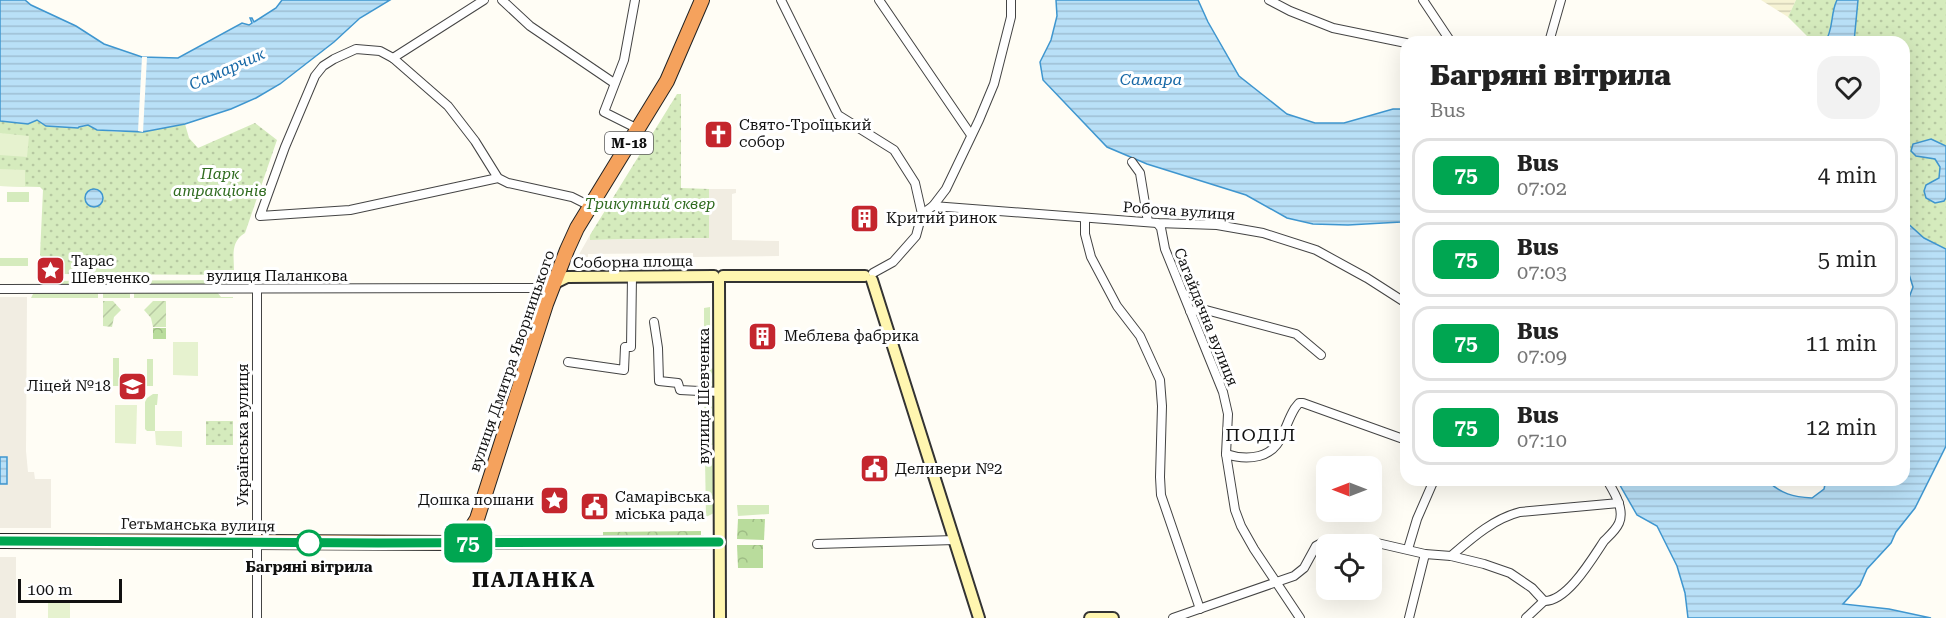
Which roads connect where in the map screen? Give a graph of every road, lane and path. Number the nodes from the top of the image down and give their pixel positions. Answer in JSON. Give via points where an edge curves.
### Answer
{"nodes":[{"id":1,"x":484,"y":0,"type":"edge"},
{"id":2,"x":502,"y":0,"type":"edge"},
{"id":3,"x":625,"y":0,"type":"edge"},
{"id":4,"x":702,"y":0,"type":"edge"},
{"id":5,"x":781,"y":0,"type":"edge"},
{"id":6,"x":879,"y":0,"type":"edge"},
{"id":7,"x":1011,"y":0,"type":"edge"},
{"id":8,"x":1269,"y":0,"type":"edge"},
{"id":9,"x":1423,"y":0,"type":"edge"},
{"id":10,"x":1561,"y":0,"type":"edge"},
{"id":11,"x":634,"y":2,"type":"edge"},
{"id":12,"x":1446,"y":36,"type":"edge"},
{"id":13,"x":1551,"y":36,"type":"edge"},
{"id":14,"x":1400,"y":43,"type":"edge"},
{"id":15,"x":393,"y":58,"type":"junction"},
{"id":16,"x":614,"y":83,"type":"junction"},
{"id":17,"x":638,"y":129,"type":"junction"},
{"id":18,"x":971,"y":135,"type":"junction"},
{"id":19,"x":1132,"y":162,"type":"dead end"},
{"id":20,"x":498,"y":178,"type":"junction"},
{"id":21,"x":590,"y":206,"type":"junction"},
{"id":22,"x":933,"y":206,"type":"junction"},
{"id":23,"x":922,"y":214,"type":"junction"},
{"id":24,"x":1085,"y":218,"type":"junction"},
{"id":25,"x":1148,"y":222,"type":"junction"},
{"id":26,"x":1157,"y":223,"type":"junction"},
{"id":27,"x":632,"y":276,"type":"junction"},
{"id":28,"x":870,"y":276,"type":"junction"},
{"id":29,"x":718,"y":278,"type":"junction"},
{"id":30,"x":553,"y":284,"type":"junction"},
{"id":31,"x":0,"y":289,"type":"edge"},
{"id":32,"x":257,"y":289,"type":"junction"},
{"id":33,"x":1400,"y":297,"type":"edge"},
{"id":34,"x":1190,"y":311,"type":"junction"},
{"id":35,"x":654,"y":322,"type":"dead end"},
{"id":36,"x":1321,"y":355,"type":"dead end"},
{"id":37,"x":568,"y":362,"type":"dead end"},
{"id":38,"x":719,"y":392,"type":"junction"},
{"id":39,"x":1400,"y":438,"type":"edge"},
{"id":40,"x":1226,"y":454,"type":"junction"},
{"id":41,"x":1431,"y":486,"type":"edge"},
{"id":42,"x":1609,"y":486,"type":"edge"},
{"id":43,"x":1619,"y":503,"type":"junction"},
{"id":44,"x":955,"y":540,"type":"junction"},
{"id":45,"x":0,"y":541,"type":"edge"},
{"id":46,"x":257,"y":542,"type":"junction"},
{"id":47,"x":719,"y":542,"type":"junction"},
{"id":48,"x":458,"y":543,"type":"junction"},
{"id":49,"x":817,"y":543,"type":"dead end"},
{"id":50,"x":1408,"y":549,"type":"junction"},
{"id":51,"x":1425,"y":554,"type":"junction"},
{"id":52,"x":1451,"y":556,"type":"junction"},
{"id":53,"x":1275,"y":582,"type":"junction"},
{"id":54,"x":1544,"y":601,"type":"junction"},
{"id":55,"x":1200,"y":609,"type":"junction"},
{"id":56,"x":1530,"y":617,"type":"edge"},
{"id":57,"x":257,"y":618,"type":"edge"},
{"id":58,"x":720,"y":618,"type":"edge"},
{"id":59,"x":979,"y":618,"type":"edge"},
{"id":60,"x":1090,"y":618,"type":"edge"},
{"id":61,"x":1113,"y":618,"type":"edge"},
{"id":62,"x":1173,"y":618,"type":"edge"},
{"id":63,"x":1300,"y":618,"type":"edge"},
{"id":64,"x":1409,"y":618,"type":"edge"}],
"edges":[{"from":1,"to":15,"type":"street"},
{"from":2,"to":16,"type":"street","via":[[530,26]]},
{"from":3,"to":11,"type":"street"},
{"from":4,"to":17,"type":"highway","name":"вулиця Дмитра Яворницького","number":"М-18","via":[[678,60]]},
{"from":5,"to":23,"type":"street","via":[[838,115],[894,150],[915,183]]},
{"from":6,"to":18,"type":"street"},
{"from":7,"to":18,"type":"street","via":[[1011,17],[994,84]]},
{"from":8,"to":14,"type":"street","via":[[1333,28]]},
{"from":9,"to":12,"type":"street"},
{"from":10,"to":13,"type":"street"},
{"from":11,"to":16,"type":"street","via":[[624,60]]},
{"from":15,"to":20,"type":"street","via":[[448,106]]},
{"from":15,"to":20,"type":"street","via":[[380,51],[356,50],[334,59],[319,71],[301,106],[260,216],[350,210]]},
{"from":16,"to":17,"type":"street","via":[[604,112]]},
{"from":17,"to":21,"type":"highway","name":"вулиця Дмитра Яворницького","number":"М-18"},
{"from":18,"to":22,"type":"street","via":[[946,189]]},
{"from":19,"to":25,"type":"street","via":[[1140,173]]},
{"from":20,"to":21,"type":"street","via":[[572,197]]},
{"from":21,"to":30,"type":"highway","name":"вулиця Дмитра Яворницького","number":"М-18"},
{"from":22,"to":23,"type":"street"},
{"from":22,"to":24,"type":"street","name":"Робоча вулиця"},
{"from":23,"to":28,"type":"street","via":[[916,236],[893,262]]},
{"from":24,"to":25,"type":"street","name":"Робоча вулиця"},
{"from":24,"to":55,"type":"street","via":[[1091,257],[1117,306],[1140,336],[1160,380],[1161,495]]},
{"from":25,"to":26,"type":"street","name":"Робоча вулиця"},
{"from":26,"to":33,"type":"street","name":"Робоча вулиця","via":[[1217,225],[1272,236],[1316,250]]},
{"from":26,"to":34,"type":"street","name":"Сагайдачна вулиця"},
{"from":27,"to":29,"type":"street","name":"Соборна площа"},
{"from":27,"to":30,"type":"street","name":"Соборна площа","via":[[567,277]]},
{"from":27,"to":37,"type":"street","via":[[632,347],[625,347],[624,370]]},
{"from":28,"to":29,"type":"street","name":"Соборна площа"},
{"from":28,"to":44,"type":"street"},
{"from":29,"to":38,"type":"street","name":"вулиця Шевченка"},
{"from":30,"to":32,"type":"street","name":"вулиця Паланкова","via":[[538,288]]},
{"from":30,"to":48,"type":"highway","name":"вулиця Дмитра Яворницького","number":"М-18","via":[[477,519]]},
{"from":31,"to":32,"type":"street","name":"вулиця Паланкова"},
{"from":32,"to":46,"type":"street","name":"Українська вулиця"},
{"from":34,"to":36,"type":"street","via":[[1206,310],[1296,334]]},
{"from":34,"to":40,"type":"street","name":"Сагайдачна вулиця","via":[[1223,392],[1228,414]]},
{"from":35,"to":38,"type":"street","via":[[659,381],[678,383],[680,390]]},
{"from":38,"to":47,"type":"street","name":"вулиця Шевченка"},
{"from":39,"to":40,"type":"street","via":[[1299,403],[1271,453],[1243,459]]},
{"from":40,"to":53,"type":"street","name":"Сагайдачна вулиця","via":[[1241,526]]},
{"from":41,"to":50,"type":"street"},
{"from":42,"to":43,"type":"street"},
{"from":43,"to":52,"type":"street","via":[[1506,516]]},
{"from":43,"to":54,"type":"street","via":[[1619,524],[1587,566],[1556,599]]},
{"from":44,"to":49,"type":"street"},
{"from":44,"to":59,"type":"street"},
{"from":45,"to":46,"type":"highway","name":"Гетьманська вулиця"},
{"from":46,"to":48,"type":"highway","name":"Гетьманська вулиця"},
{"from":46,"to":57,"type":"street","name":"Українська вулиця"},
{"from":47,"to":48,"type":"street","name":"Гетьманська вулиця"},
{"from":47,"to":58,"type":"street","name":"вулиця Шевченка"},
{"from":50,"to":51,"type":"street"},
{"from":50,"to":53,"type":"street","via":[[1343,538],[1327,540],[1316,546],[1304,568]]},
{"from":51,"to":52,"type":"street"},
{"from":51,"to":64,"type":"street"},
{"from":52,"to":54,"type":"street","via":[[1510,573]]},
{"from":53,"to":55,"type":"street"},
{"from":53,"to":63,"type":"street","name":"Сагайдачна вулиця"},
{"from":54,"to":56,"type":"street"},
{"from":55,"to":62,"type":"street"},
{"from":60,"to":61,"type":"street"}]}
